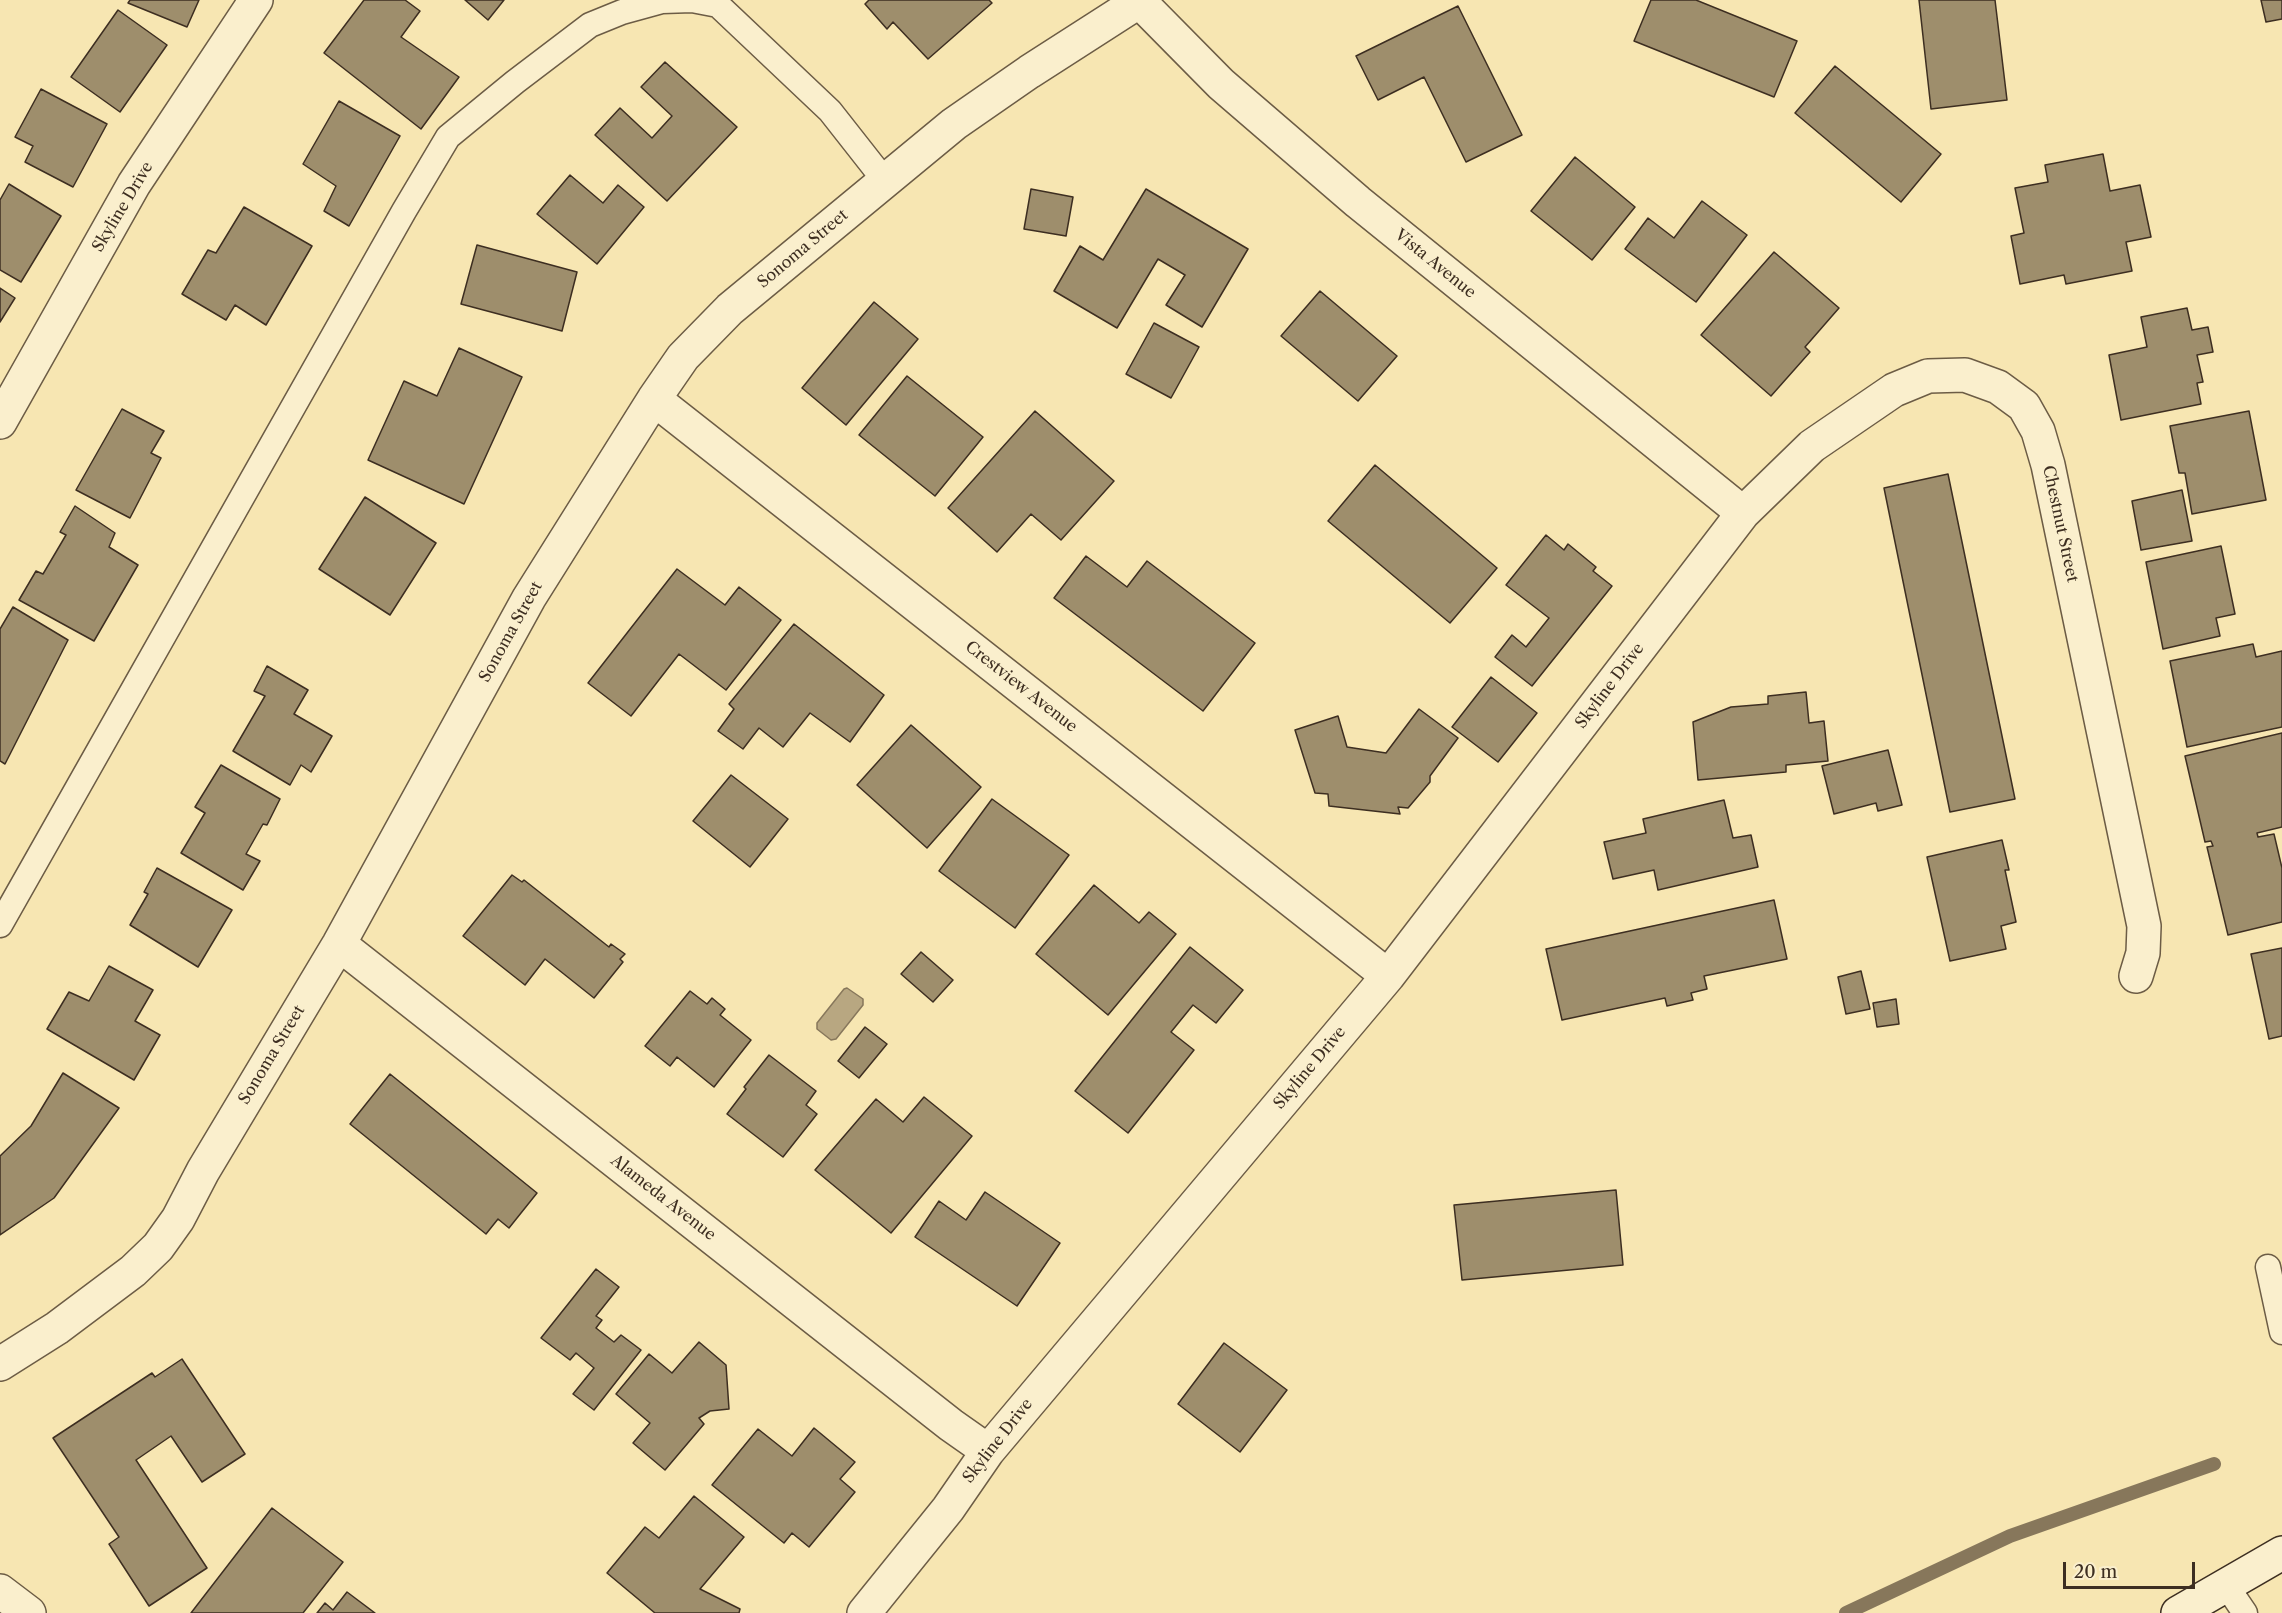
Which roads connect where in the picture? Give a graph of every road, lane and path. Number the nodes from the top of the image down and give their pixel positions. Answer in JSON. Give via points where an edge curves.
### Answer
{"nodes":[{"id":1,"x":256,"y":0,"type":"edge"},
{"id":2,"x":1140,"y":0,"type":"edge"},
{"id":3,"x":885,"y":181,"type":"junction"},
{"id":4,"x":654,"y":399,"type":"junction"},
{"id":5,"x":0,"y":422,"type":"edge"},
{"id":6,"x":1743,"y":513,"type":"junction"},
{"id":7,"x":0,"y":924,"type":"edge"},
{"id":8,"x":339,"y":944,"type":"junction"},
{"id":9,"x":1388,"y":976,"type":"junction"},
{"id":10,"x":2136,"y":976,"type":"dead end"},
{"id":11,"x":2268,"y":1267,"type":"dead end"},
{"id":12,"x":2282,"y":1332,"type":"edge"},
{"id":13,"x":0,"y":1364,"type":"edge"},
{"id":14,"x":988,"y":1451,"type":"junction"},
{"id":15,"x":2282,"y":1553,"type":"edge"},
{"id":16,"x":2226,"y":1585,"type":"junction"},
{"id":17,"x":0,"y":1591,"type":"edge"},
{"id":18,"x":29,"y":1613,"type":"edge"},
{"id":19,"x":864,"y":1613,"type":"edge"},
{"id":20,"x":2178,"y":1613,"type":"edge"},
{"id":21,"x":2245,"y":1613,"type":"edge"}],
"edges":[{"from":1,"to":5,"type":"street","name":"Skyline Drive","via":[[134,184]]},
{"from":2,"to":3,"type":"street","name":"Sonoma Street","via":[[964,118]]},
{"from":2,"to":6,"type":"street","name":"Vista Avenue","via":[[1221,84],[1358,202]]},
{"from":3,"to":4,"type":"street","name":"Sonoma Street","via":[[730,309],[683,357]]},
{"from":3,"to":7,"type":"lane","via":[[830,111],[758,42],[718,5],[692,0],[662,2],[590,25],[448,137]]},
{"from":4,"to":8,"type":"street","name":"Sonoma Street","via":[[529,598]]},
{"from":4,"to":9,"type":"street","name":"Crestview Avenue"},
{"from":6,"to":9,"type":"street","name":"Skyline Drive"},
{"from":6,"to":10,"type":"street","name":"Chestnut Street","via":[[1812,446],[1894,390],[1928,376],[1965,375],[1998,387],[2024,406],[2038,431],[2048,465],[2144,926],[2143,953]]},
{"from":8,"to":13,"type":"street","name":"Sonoma Street","via":[[158,1247],[133,1271],[57,1328]]},
{"from":8,"to":14,"type":"street","name":"Alameda Avenue"},
{"from":9,"to":14,"type":"street","name":"Skyline Drive"},
{"from":11,"to":12,"type":"lane"},
{"from":14,"to":19,"type":"street","name":"Skyline Drive","via":[[948,1509]]},
{"from":15,"to":16,"type":"street"},
{"from":16,"to":20,"type":"street"},
{"from":16,"to":21,"type":"lane"},
{"from":17,"to":18,"type":"street"}]}
